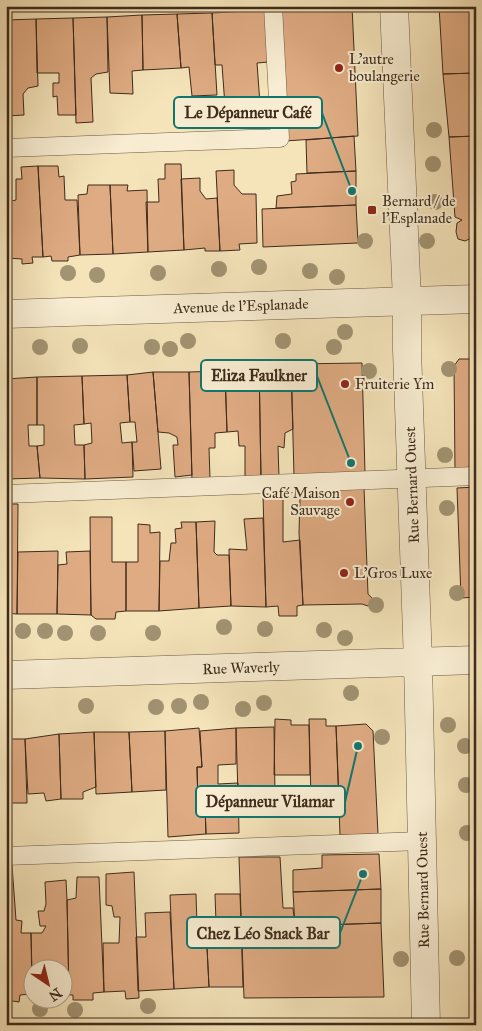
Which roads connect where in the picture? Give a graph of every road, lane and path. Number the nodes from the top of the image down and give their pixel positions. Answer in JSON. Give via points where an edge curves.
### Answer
{"nodes":[{"id":1,"x":273,"y":6,"type":"edge"},
{"id":2,"x":394,"y":6,"type":"edge"},
{"id":3,"x":6,"y":148,"type":"edge"},
{"id":4,"x":476,"y":299,"type":"edge"},
{"id":5,"x":407,"y":300,"type":"junction"},
{"id":6,"x":6,"y":314,"type":"edge"},
{"id":7,"x":476,"y":476,"type":"edge"},
{"id":8,"x":412,"y":479,"type":"junction"},
{"id":9,"x":6,"y":494,"type":"edge"},
{"id":10,"x":476,"y":660,"type":"edge"},
{"id":11,"x":418,"y":662,"type":"junction"},
{"id":12,"x":6,"y":675,"type":"edge"},
{"id":13,"x":422,"y":841,"type":"junction"},
{"id":14,"x":6,"y":856,"type":"edge"},
{"id":15,"x":375,"y":1025,"type":"edge"},
{"id":16,"x":386,"y":1025,"type":"edge"},
{"id":17,"x":426,"y":1025,"type":"edge"}],
"edges":[{"from":1,"to":3,"type":"lane","via":[[280,138]]},
{"from":2,"to":5,"type":"street","name":"Rue Bernard Ouest"},
{"from":4,"to":5,"type":"street","name":"Avenue de l'Esplanade"},
{"from":5,"to":6,"type":"street","name":"Avenue de l'Esplanade"},
{"from":5,"to":8,"type":"street","name":"Rue Bernard Ouest"},
{"from":7,"to":8,"type":"lane"},
{"from":8,"to":9,"type":"lane"},
{"from":8,"to":11,"type":"street","name":"Rue Bernard Ouest"},
{"from":10,"to":11,"type":"street","name":"Rue Waverly"},
{"from":11,"to":12,"type":"street","name":"Rue Waverly"},
{"from":11,"to":13,"type":"street","name":"Rue Bernard Ouest"},
{"from":13,"to":14,"type":"lane"},
{"from":13,"to":17,"type":"street","name":"Rue Bernard Ouest"},
{"from":15,"to":16,"type":"path"}]}
